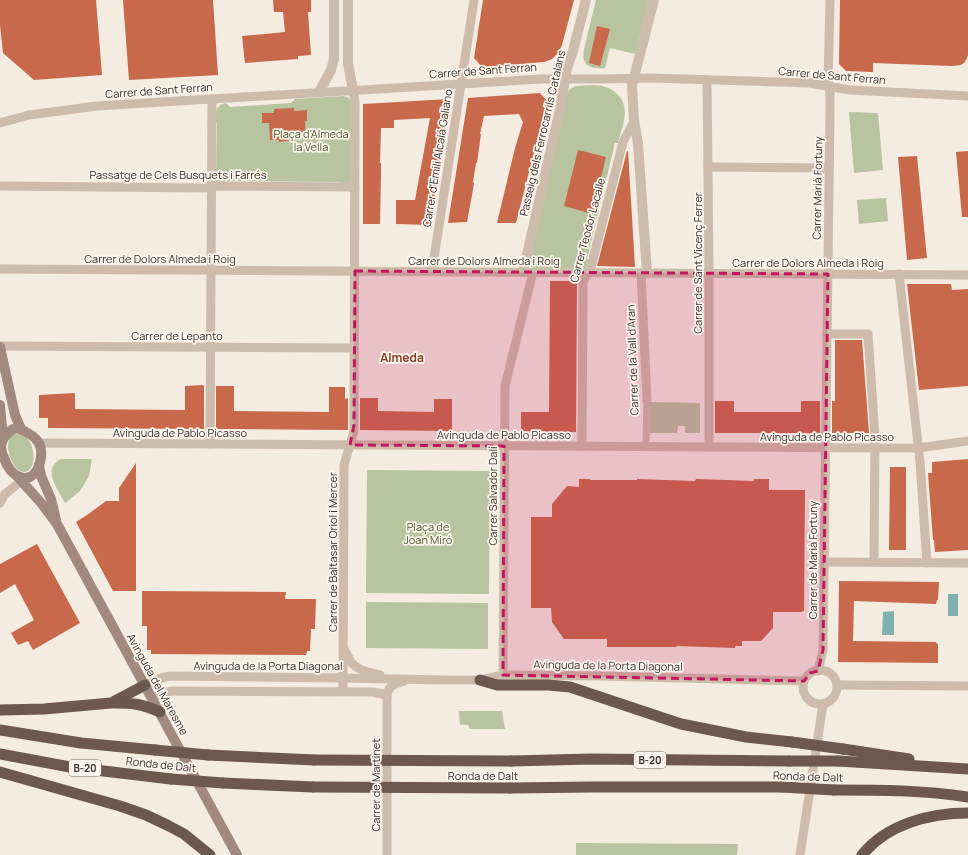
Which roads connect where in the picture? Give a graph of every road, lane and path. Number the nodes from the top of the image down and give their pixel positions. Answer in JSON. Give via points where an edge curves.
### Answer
{"nodes":[{"id":1,"x":334,"y":0,"type":"edge"},
{"id":2,"x":348,"y":0,"type":"edge"},
{"id":3,"x":474,"y":0,"type":"edge"},
{"id":4,"x":586,"y":0,"type":"edge"},
{"id":5,"x":654,"y":0,"type":"edge"},
{"id":6,"x":830,"y":0,"type":"edge"},
{"id":7,"x":634,"y":78,"type":"junction"},
{"id":8,"x":566,"y":79,"type":"junction"},
{"id":9,"x":707,"y":80,"type":"junction"},
{"id":10,"x":461,"y":84,"type":"junction"},
{"id":11,"x":829,"y":87,"type":"junction"},
{"id":12,"x":353,"y":90,"type":"junction"},
{"id":13,"x":319,"y":92,"type":"junction"},
{"id":14,"x":968,"y":96,"type":"edge"},
{"id":15,"x":212,"y":98,"type":"junction"},
{"id":16,"x":634,"y":121,"type":"junction"},
{"id":17,"x":0,"y":123,"type":"edge"},
{"id":18,"x":708,"y":167,"type":"junction"},
{"id":19,"x":829,"y":168,"type":"junction"},
{"id":20,"x":0,"y":186,"type":"edge"},
{"id":21,"x":212,"y":187,"type":"junction"},
{"id":22,"x":355,"y":187,"type":"junction"},
{"id":23,"x":0,"y":269,"type":"edge"},
{"id":24,"x":211,"y":270,"type":"junction"},
{"id":25,"x":355,"y":271,"type":"junction"},
{"id":26,"x":432,"y":271,"type":"junction"},
{"id":27,"x":528,"y":272,"type":"junction"},
{"id":28,"x":588,"y":272,"type":"junction"},
{"id":29,"x":644,"y":273,"type":"junction"},
{"id":30,"x":709,"y":273,"type":"junction"},
{"id":31,"x":828,"y":274,"type":"junction"},
{"id":32,"x":899,"y":274,"type":"junction"},
{"id":33,"x":968,"y":275,"type":"edge"},
{"id":34,"x":827,"y":334,"type":"junction"},
{"id":35,"x":0,"y":346,"type":"edge"},
{"id":36,"x":211,"y":347,"type":"junction"},
{"id":37,"x":354,"y":348,"type":"junction"},
{"id":38,"x":647,"y":400,"type":"joint"},
{"id":39,"x":0,"y":405,"type":"edge"},
{"id":40,"x":21,"y":429,"type":"junction"},
{"id":41,"x":968,"y":441,"type":"edge"},
{"id":42,"x":38,"y":443,"type":"junction"},
{"id":43,"x":210,"y":444,"type":"junction"},
{"id":44,"x":1,"y":445,"type":"edge"},
{"id":45,"x":350,"y":445,"type":"junction"},
{"id":46,"x":504,"y":446,"type":"junction"},
{"id":47,"x":582,"y":446,"type":"junction"},
{"id":48,"x":646,"y":447,"type":"junction"},
{"id":49,"x":709,"y":447,"type":"junction"},
{"id":50,"x":825,"y":448,"type":"junction"},
{"id":51,"x":875,"y":448,"type":"junction"},
{"id":52,"x":919,"y":448,"type":"junction"},
{"id":53,"x":39,"y":465,"type":"junction"},
{"id":54,"x":21,"y":478,"type":"junction"},
{"id":55,"x":0,"y":503,"type":"edge"},
{"id":56,"x":57,"y":524,"type":"junction"},
{"id":57,"x":824,"y":562,"type":"junction"},
{"id":58,"x":874,"y":562,"type":"junction"},
{"id":59,"x":927,"y":563,"type":"junction"},
{"id":60,"x":968,"y":563,"type":"edge"},
{"id":61,"x":343,"y":647,"type":"junction"},
{"id":62,"x":818,"y":671,"type":"junction"},
{"id":63,"x":503,"y":675,"type":"junction"},
{"id":64,"x":343,"y":678,"type":"junction"},
{"id":65,"x":393,"y":679,"type":"junction"},
{"id":66,"x":411,"y":679,"type":"junction"},
{"id":67,"x":480,"y":680,"type":"junction"},
{"id":68,"x":804,"y":681,"type":"junction"},
{"id":69,"x":145,"y":685,"type":"junction"},
{"id":70,"x":837,"y":685,"type":"junction"},
{"id":71,"x":968,"y":686,"type":"edge"},
{"id":72,"x":343,"y":691,"type":"junction"},
{"id":73,"x":387,"y":697,"type":"junction"},
{"id":74,"x":152,"y":698,"type":"junction"},
{"id":75,"x":111,"y":703,"type":"junction"},
{"id":76,"x":823,"y":704,"type":"junction"},
{"id":77,"x":0,"y":710,"type":"edge"},
{"id":78,"x":160,"y":712,"type":"junction"},
{"id":79,"x":0,"y":730,"type":"edge"},
{"id":80,"x":0,"y":754,"type":"edge"},
{"id":81,"x":952,"y":768,"type":"junction"},
{"id":82,"x":968,"y":769,"type":"edge"},
{"id":83,"x":0,"y":772,"type":"edge"},
{"id":84,"x":968,"y":797,"type":"edge"},
{"id":85,"x":968,"y":813,"type":"edge"},
{"id":86,"x":210,"y":855,"type":"edge"},
{"id":87,"x":237,"y":855,"type":"edge"},
{"id":88,"x":387,"y":855,"type":"edge"},
{"id":89,"x":800,"y":855,"type":"edge"},
{"id":90,"x":862,"y":855,"type":"edge"}],
"edges":[{"from":1,"to":13,"type":"street","via":[[334,59]]},
{"from":2,"to":12,"type":"street","via":[[348,64]]},
{"from":3,"to":10,"type":"street","name":"Carrer d'Emili Alcalá Galiano"},
{"from":4,"to":8,"type":"street","name":"Passeig dels Ferrocarrils Catalans"},
{"from":5,"to":7,"type":"street"},
{"from":6,"to":11,"type":"street","name":"Carrer Marià Fortuny"},
{"from":7,"to":8,"type":"street","name":"Carrer de Sant Ferran"},
{"from":7,"to":9,"type":"street","name":"Carrer de Sant Ferran"},
{"from":7,"to":16,"type":"street"},
{"from":8,"to":10,"type":"street","name":"Carrer de Sant Ferran"},
{"from":8,"to":27,"type":"street","name":"Passeig dels Ferrocarrils Catalans"},
{"from":9,"to":11,"type":"street","name":"Carrer de Sant Ferran","via":[[809,83]]},
{"from":9,"to":18,"type":"street","name":"Carrer de Sant Vicenç Ferrer"},
{"from":10,"to":12,"type":"street","name":"Carrer de Sant Ferran"},
{"from":10,"to":26,"type":"street","name":"Carrer d'Emili Alcalá Galiano"},
{"from":11,"to":14,"type":"street","name":"Carrer de Sant Ferran"},
{"from":11,"to":19,"type":"street","name":"Carrer Marià Fortuny"},
{"from":12,"to":13,"type":"street","name":"Carrer de Sant Ferran"},
{"from":12,"to":22,"type":"street","name":"Carrer de Baltasar Oriol i Mercer"},
{"from":13,"to":15,"type":"street","name":"Carrer de Sant Ferran"},
{"from":15,"to":17,"type":"street","name":"Carrer de Sant Ferran","via":[[97,106]]},
{"from":15,"to":21,"type":"street"},
{"from":16,"to":28,"type":"street","name":"Carrer Teodor Lacalle","via":[[623,142]]},
{"from":16,"to":29,"type":"street","via":[[638,143]]},
{"from":18,"to":19,"type":"street"},
{"from":18,"to":30,"type":"street","name":"Carrer de Sant Vicenç Ferrer"},
{"from":19,"to":31,"type":"street","name":"Carrer Marià Fortuny"},
{"from":20,"to":21,"type":"street","name":"Passatge de Cels Busquets i Farrés"},
{"from":21,"to":22,"type":"street","name":"Passatge de Cels Busquets i Farrés"},
{"from":21,"to":24,"type":"street"},
{"from":22,"to":25,"type":"street","name":"Carrer de Baltasar Oriol i Mercer"},
{"from":23,"to":24,"type":"street","name":"Carrer de Dolors Almeda i Roig"},
{"from":24,"to":25,"type":"street","name":"Carrer de Dolors Almeda i Roig"},
{"from":24,"to":36,"type":"street"},
{"from":25,"to":26,"type":"street","name":"Carrer de Dolors Almeda i Roig"},
{"from":25,"to":37,"type":"street","name":"Carrer de Baltasar Oriol i Mercer"},
{"from":26,"to":27,"type":"street","name":"Carrer de Dolors Almeda i Roig"},
{"from":27,"to":28,"type":"street","name":"Carrer de Dolors Almeda i Roig"},
{"from":27,"to":46,"type":"street","name":"Carrer Salvador Dalí","via":[[505,386]]},
{"from":28,"to":29,"type":"street","name":"Carrer de Dolors Almeda i Roig"},
{"from":28,"to":47,"type":"street","name":"Carrer Teodor Lacalle","via":[[583,282]]},
{"from":29,"to":30,"type":"street","name":"Carrer de Dolors Almeda i Roig"},
{"from":29,"to":38,"type":"street","name":"Carrer de la Vall d'Aran"},
{"from":30,"to":31,"type":"street","name":"Carrer de Dolors Almeda i Roig"},
{"from":30,"to":49,"type":"street","name":"Carrer de Sant Vicenç Ferrer"},
{"from":31,"to":32,"type":"street","name":"Carrer de Dolors Almeda i Roig"},
{"from":31,"to":34,"type":"street","name":"Carrer Marià Fortuny"},
{"from":32,"to":33,"type":"street","name":"Carrer de Dolors Almeda i Roig"},
{"from":32,"to":52,"type":"street"},
{"from":34,"to":50,"type":"street","name":"Carrer Marià Fortuny"},
{"from":34,"to":51,"type":"street","via":[[868,334]]},
{"from":35,"to":36,"type":"street","name":"Carrer de Lepanto"},
{"from":35,"to":40,"type":"main road","via":[[15,415]]},
{"from":36,"to":37,"type":"street","name":"Carrer de Lepanto"},
{"from":36,"to":43,"type":"street"},
{"from":37,"to":45,"type":"street","name":"Carrer de Baltasar Oriol i Mercer","via":[[354,431]]},
{"from":38,"to":48,"type":"street","name":"Carrer de la Vall d'Aran"},
{"from":39,"to":44,"type":"main road"},
{"from":40,"to":42,"type":"main road"},
{"from":40,"to":44,"type":"main road","via":[[11,430]]},
{"from":41,"to":52,"type":"street","name":"Avinguda de Pablo Picasso"},
{"from":42,"to":43,"type":"street","name":"Avinguda de Pablo Picasso"},
{"from":42,"to":53,"type":"main road","via":[[41,448]]},
{"from":43,"to":45,"type":"street","name":"Avinguda de Pablo Picasso"},
{"from":44,"to":54,"type":"main road","via":[[7,465]]},
{"from":45,"to":46,"type":"street","name":"Avinguda de Pablo Picasso"},
{"from":45,"to":61,"type":"street","name":"Carrer de Baltasar Oriol i Mercer","via":[[344,465]]},
{"from":46,"to":47,"type":"street","name":"Avinguda de Pablo Picasso"},
{"from":46,"to":63,"type":"street","name":"Carrer Salvador Dalí"},
{"from":47,"to":48,"type":"street","name":"Avinguda de Pablo Picasso"},
{"from":48,"to":49,"type":"street","name":"Avinguda de Pablo Picasso"},
{"from":49,"to":50,"type":"street","name":"Avinguda de Pablo Picasso"},
{"from":50,"to":51,"type":"street","name":"Avinguda de Pablo Picasso"},
{"from":50,"to":57,"type":"street","name":"Carrer de Marià Fortuny"},
{"from":51,"to":52,"type":"street","name":"Avinguda de Pablo Picasso"},
{"from":51,"to":58,"type":"street"},
{"from":52,"to":59,"type":"street"},
{"from":53,"to":54,"type":"main road","via":[[31,476]]},
{"from":53,"to":56,"type":"main road"},
{"from":54,"to":55,"type":"street"},
{"from":54,"to":56,"type":"main road"},
{"from":56,"to":69,"type":"main road","name":"Avinguda del Maresme"},
{"from":57,"to":58,"type":"street"},
{"from":57,"to":62,"type":"street","name":"Carrer de Marià Fortuny","via":[[823,650]]},
{"from":58,"to":59,"type":"street"},
{"from":59,"to":60,"type":"street"},
{"from":61,"to":64,"type":"street","name":"Carrer de Baltasar Oriol i Mercer"},
{"from":61,"to":65,"type":"street","name":"Avinguda de la Porta Diagonal","via":[[358,668]]},
{"from":62,"to":68,"type":"street","via":[[810,673]]},
{"from":62,"to":70,"type":"street","via":[[830,673]]},
{"from":63,"to":67,"type":"street","name":"Avinguda de la Porta Diagonal"},
{"from":63,"to":68,"type":"street","name":"Avinguda de la Porta Diagonal"},
{"from":64,"to":65,"type":"street","name":"Avinguda de la Porta Diagonal"},
{"from":64,"to":69,"type":"street","name":"Avinguda de la Porta Diagonal","via":[[164,677]]},
{"from":64,"to":72,"type":"street","name":"Carrer de Baltasar Oriol i Mercer"},
{"from":65,"to":66,"type":"street","name":"Avinguda de la Porta Diagonal"},
{"from":66,"to":67,"type":"street","name":"Avinguda de la Porta Diagonal"},
{"from":66,"to":73,"type":"street","name":"Avinguda de la Porta Diagonal","via":[[392,686],[388,689]]},
{"from":67,"to":81,"type":"highway","bridge":true,"via":[[497,684],[570,687],[681,724],[746,737],[910,759]]},
{"from":68,"to":76,"type":"street","via":[[803,689],[807,698]]},
{"from":69,"to":74,"type":"main road","name":"Avinguda del Maresme"},
{"from":69,"to":75,"type":"highway"},
{"from":70,"to":71,"type":"street"},
{"from":70,"to":76,"type":"street","via":[[835,696]]},
{"from":72,"to":73,"type":"street","via":[[373,692]]},
{"from":72,"to":74,"type":"street","via":[[171,691]]},
{"from":73,"to":88,"type":"street","name":"Carrer de Martinet"},
{"from":74,"to":78,"type":"main road","name":"Avinguda del Maresme"},
{"from":75,"to":77,"type":"highway"},
{"from":75,"to":78,"type":"highway","via":[[136,704]]},
{"from":76,"to":89,"type":"street"},
{"from":78,"to":87,"type":"main road","name":"Avinguda del Maresme"},
{"from":79,"to":81,"type":"highway","name":"Ronda de Dalt","number":"B-20","bridge":true,"via":[[82,743],[155,750],[314,760],[789,760]]},
{"from":80,"to":84,"type":"highway","name":"Ronda de Dalt","number":"B-20","bridge":true,"via":[[70,767],[171,779],[313,787],[782,787],[937,793]]},
{"from":81,"to":82,"type":"highway","name":"Ronda de Dalt","number":"B-20"},
{"from":83,"to":86,"type":"highway","via":[[146,815],[184,834]]},
{"from":85,"to":90,"type":"highway","via":[[932,817],[897,828],[875,842]]}]}
